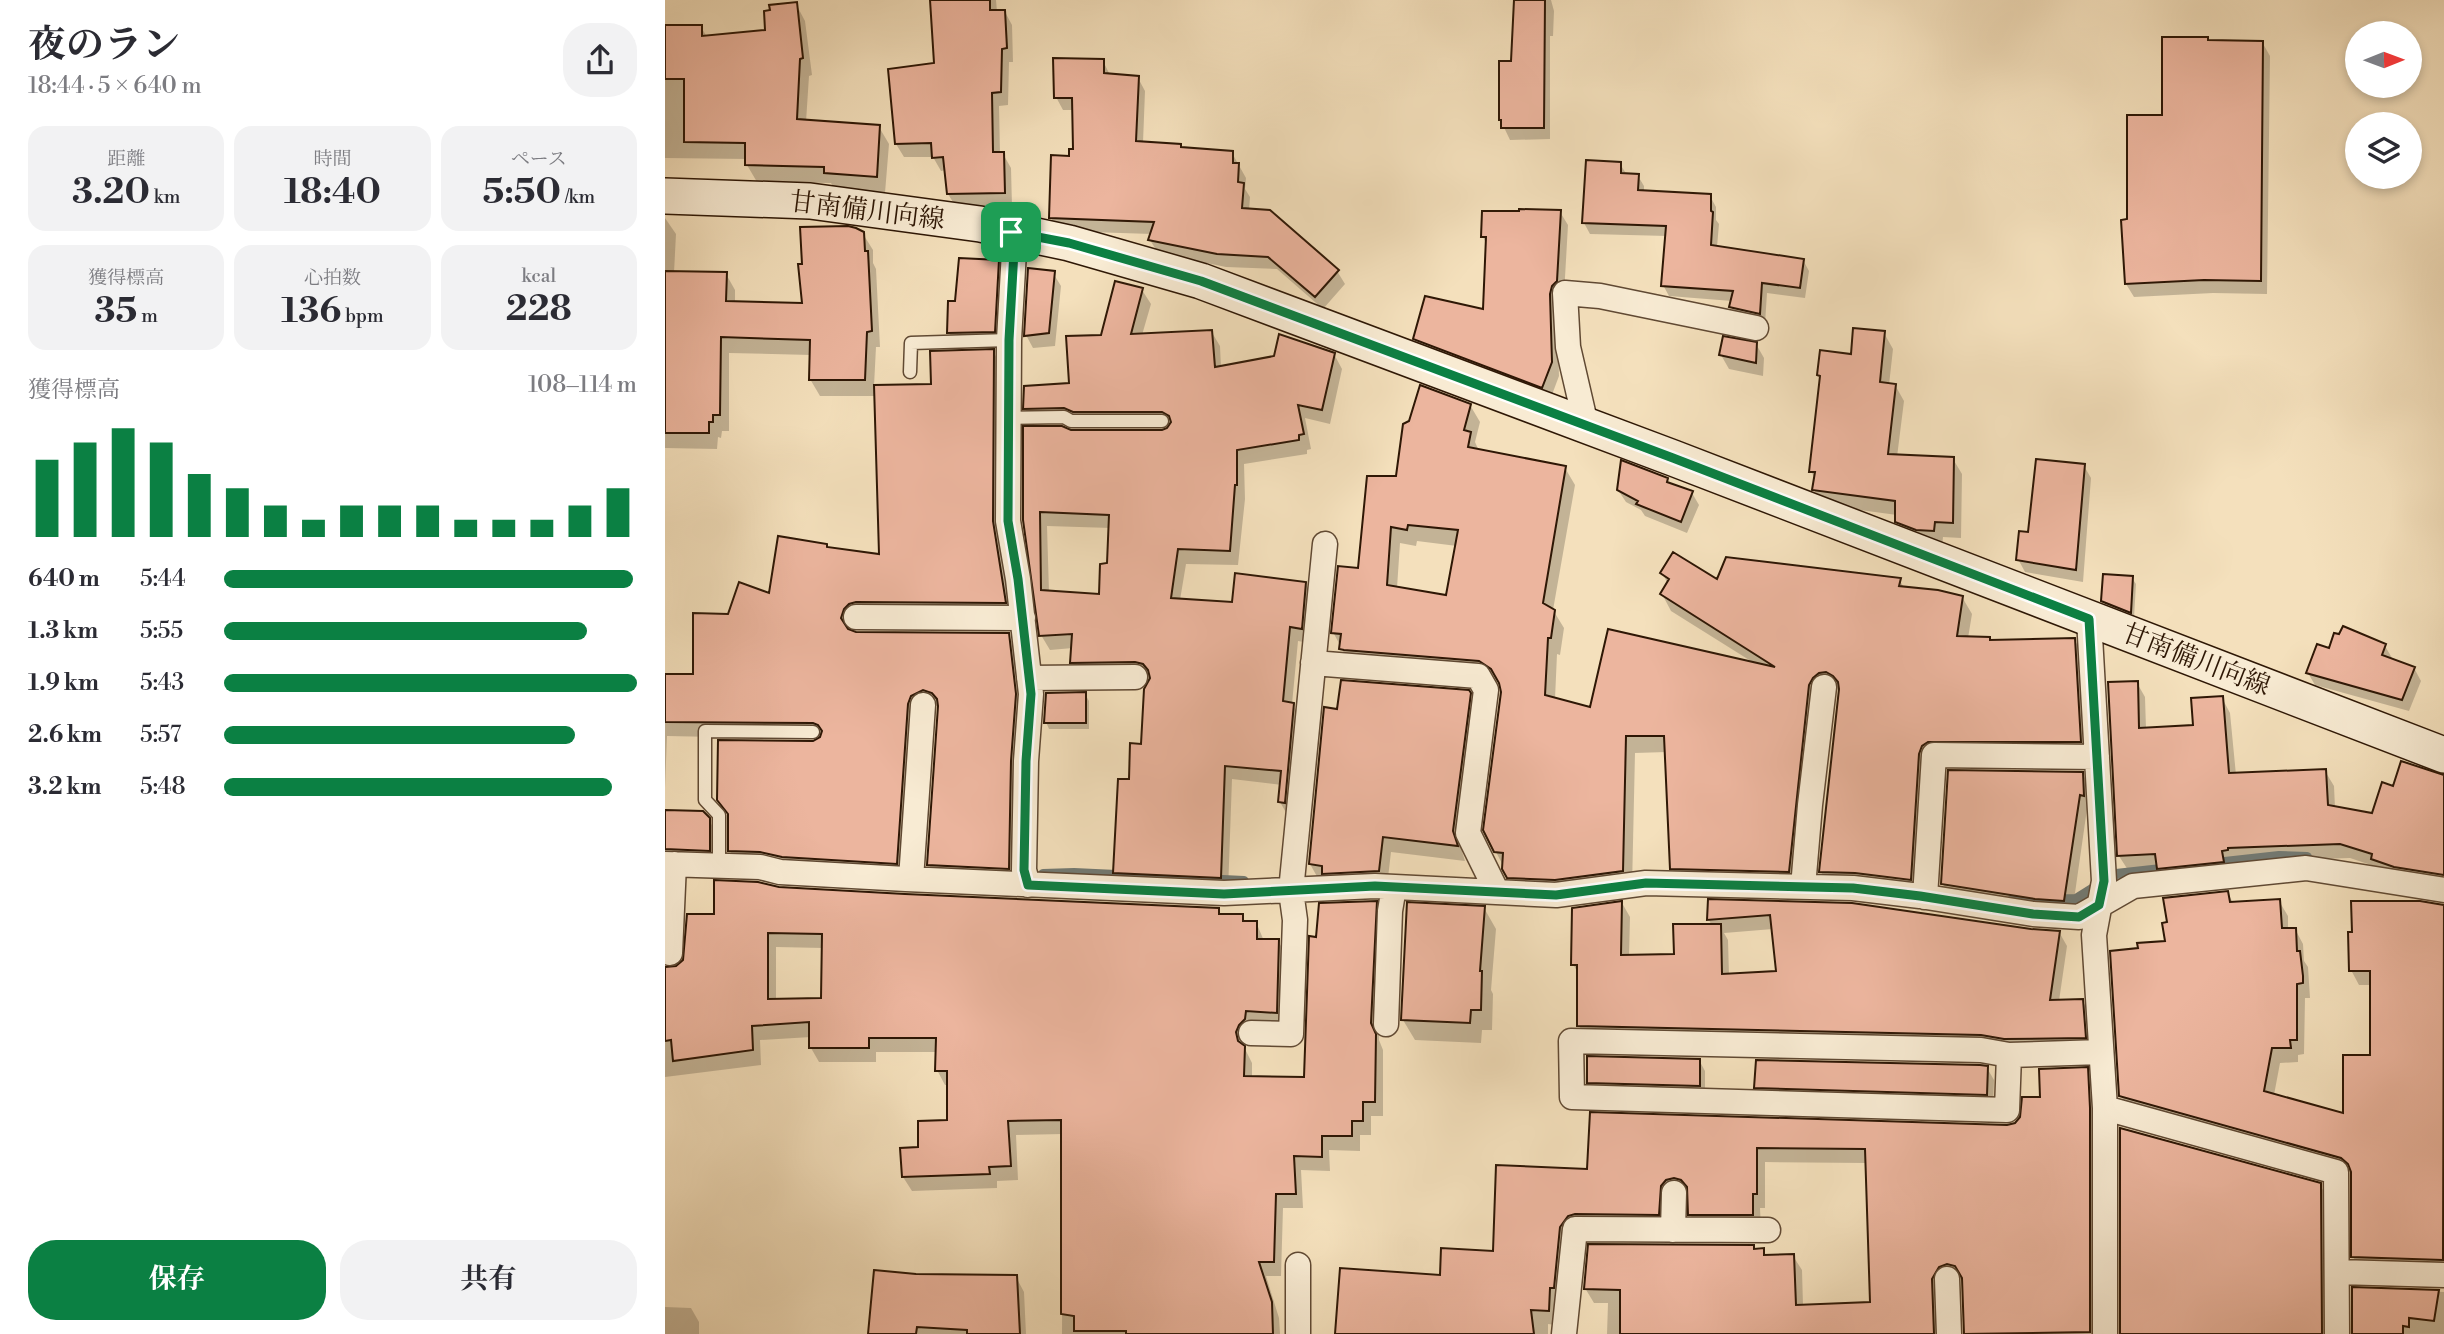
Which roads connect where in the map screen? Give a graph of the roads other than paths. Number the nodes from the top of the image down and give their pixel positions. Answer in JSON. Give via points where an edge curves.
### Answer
{"nodes":[{"id":1,"x":665,"y":196,"type":"edge"},
{"id":2,"x":1011,"y":232,"type":"junction"},
{"id":3,"x":1756,"y":328,"type":"dead end"},
{"id":4,"x":1009,"y":340,"type":"junction"},
{"id":5,"x":910,"y":372,"type":"dead end"},
{"id":6,"x":1009,"y":418,"type":"junction"},
{"id":7,"x":1161,"y":421,"type":"dead end"},
{"id":8,"x":1586,"y":425,"type":"junction"},
{"id":9,"x":1325,"y":544,"type":"dead end"},
{"id":10,"x":856,"y":617,"type":"dead end"},
{"id":11,"x":1023,"y":618,"type":"junction"},
{"id":12,"x":2089,"y":619,"type":"junction"},
{"id":13,"x":1313,"y":663,"type":"junction"},
{"id":14,"x":1135,"y":677,"type":"dead end"},
{"id":15,"x":1029,"y":678,"type":"junction"},
{"id":16,"x":1824,"y":687,"type":"dead end"},
{"id":17,"x":923,"y":705,"type":"dead end"},
{"id":18,"x":813,"y":732,"type":"dead end"},
{"id":19,"x":2444,"y":755,"type":"edge"},
{"id":20,"x":2097,"y":757,"type":"junction"},
{"id":21,"x":670,"y":864,"type":"edge"},
{"id":22,"x":719,"y":865,"type":"junction"},
{"id":23,"x":911,"y":879,"type":"junction"},
{"id":24,"x":1028,"y":885,"type":"junction"},
{"id":25,"x":1394,"y":887,"type":"junction"},
{"id":26,"x":1803,"y":887,"type":"junction"},
{"id":27,"x":2444,"y":890,"type":"edge"},
{"id":28,"x":1291,"y":891,"type":"junction"},
{"id":29,"x":1497,"y":892,"type":"junction"},
{"id":30,"x":1925,"y":897,"type":"junction"},
{"id":31,"x":2099,"y":905,"type":"junction"},
{"id":32,"x":670,"y":953,"type":"dead end"},
{"id":33,"x":1386,"y":1024,"type":"dead end"},
{"id":34,"x":1251,"y":1033,"type":"dead end"},
{"id":35,"x":2101,"y":1052,"type":"junction"},
{"id":36,"x":2009,"y":1055,"type":"junction"},
{"id":37,"x":2105,"y":1108,"type":"junction"},
{"id":38,"x":1674,"y":1193,"type":"dead end"},
{"id":39,"x":1674,"y":1230,"type":"junction"},
{"id":40,"x":1768,"y":1230,"type":"dead end"},
{"id":41,"x":1298,"y":1265,"type":"dead end"},
{"id":42,"x":2338,"y":1272,"type":"junction"},
{"id":43,"x":2444,"y":1275,"type":"edge"},
{"id":44,"x":1947,"y":1279,"type":"dead end"},
{"id":45,"x":1298,"y":1334,"type":"edge"},
{"id":46,"x":1565,"y":1334,"type":"edge"},
{"id":47,"x":1949,"y":1334,"type":"edge"},
{"id":48,"x":2105,"y":1334,"type":"edge"},
{"id":49,"x":2337,"y":1334,"type":"edge"}],
"edges":[{"from":1,"to":2,"type":"main road","name":"甘南備川向線","via":[[810,201]]},
{"from":2,"to":4,"type":"street"},
{"from":2,"to":8,"type":"main road","name":"甘南備川向線","via":[[1201,281]]},
{"from":3,"to":8,"type":"street","via":[[1565,293],[1568,346]]},
{"from":4,"to":5,"type":"lane","via":[[911,344]]},
{"from":4,"to":6,"type":"street"},
{"from":6,"to":7,"type":"lane"},
{"from":6,"to":11,"type":"street","via":[[1008,521]]},
{"from":8,"to":12,"type":"main road","name":"甘南備川向線"},
{"from":9,"to":13,"type":"street"},
{"from":10,"to":11,"type":"street"},
{"from":11,"to":15,"type":"street"},
{"from":12,"to":19,"type":"main road","name":"甘南備川向線"},
{"from":12,"to":20,"type":"street"},
{"from":13,"to":28,"type":"street"},
{"from":13,"to":29,"type":"street","via":[[1478,676],[1486,690],[1468,833]]},
{"from":14,"to":15,"type":"street"},
{"from":15,"to":24,"type":"street","via":[[1024,870]]},
{"from":16,"to":26,"type":"street"},
{"from":17,"to":23,"type":"street"},
{"from":18,"to":22,"type":"lane","via":[[705,731],[705,800],[719,816]]},
{"from":20,"to":30,"type":"street","via":[[1934,755]]},
{"from":20,"to":31,"type":"street","via":[[2104,881]]},
{"from":21,"to":22,"type":"street"},
{"from":21,"to":32,"type":"street"},
{"from":22,"to":23,"type":"street"},
{"from":23,"to":24,"type":"street"},
{"from":24,"to":28,"type":"street","via":[[1224,894]]},
{"from":25,"to":28,"type":"street"},
{"from":25,"to":29,"type":"street"},
{"from":25,"to":33,"type":"street"},
{"from":26,"to":29,"type":"street","via":[[1646,883],[1556,895]]},
{"from":26,"to":30,"type":"street"},
{"from":27,"to":31,"type":"street","via":[[2306,868],[2133,886]]},
{"from":28,"to":34,"type":"street","via":[[1295,920],[1291,1034]]},
{"from":30,"to":31,"type":"street","via":[[2079,917]]},
{"from":31,"to":35,"type":"street","via":[[2094,935]]},
{"from":35,"to":36,"type":"street"},
{"from":35,"to":37,"type":"street"},
{"from":36,"to":36,"type":"street","via":[[1981,1050],[1571,1041],[1572,1097],[2007,1110]]},
{"from":37,"to":42,"type":"street","via":[[2336,1172]]},
{"from":37,"to":48,"type":"street"},
{"from":38,"to":39,"type":"street"},
{"from":39,"to":40,"type":"street"},
{"from":39,"to":46,"type":"street","via":[[1575,1230]]},
{"from":41,"to":45,"type":"street"},
{"from":42,"to":43,"type":"street"},
{"from":42,"to":49,"type":"street"},
{"from":44,"to":47,"type":"street"}]}
